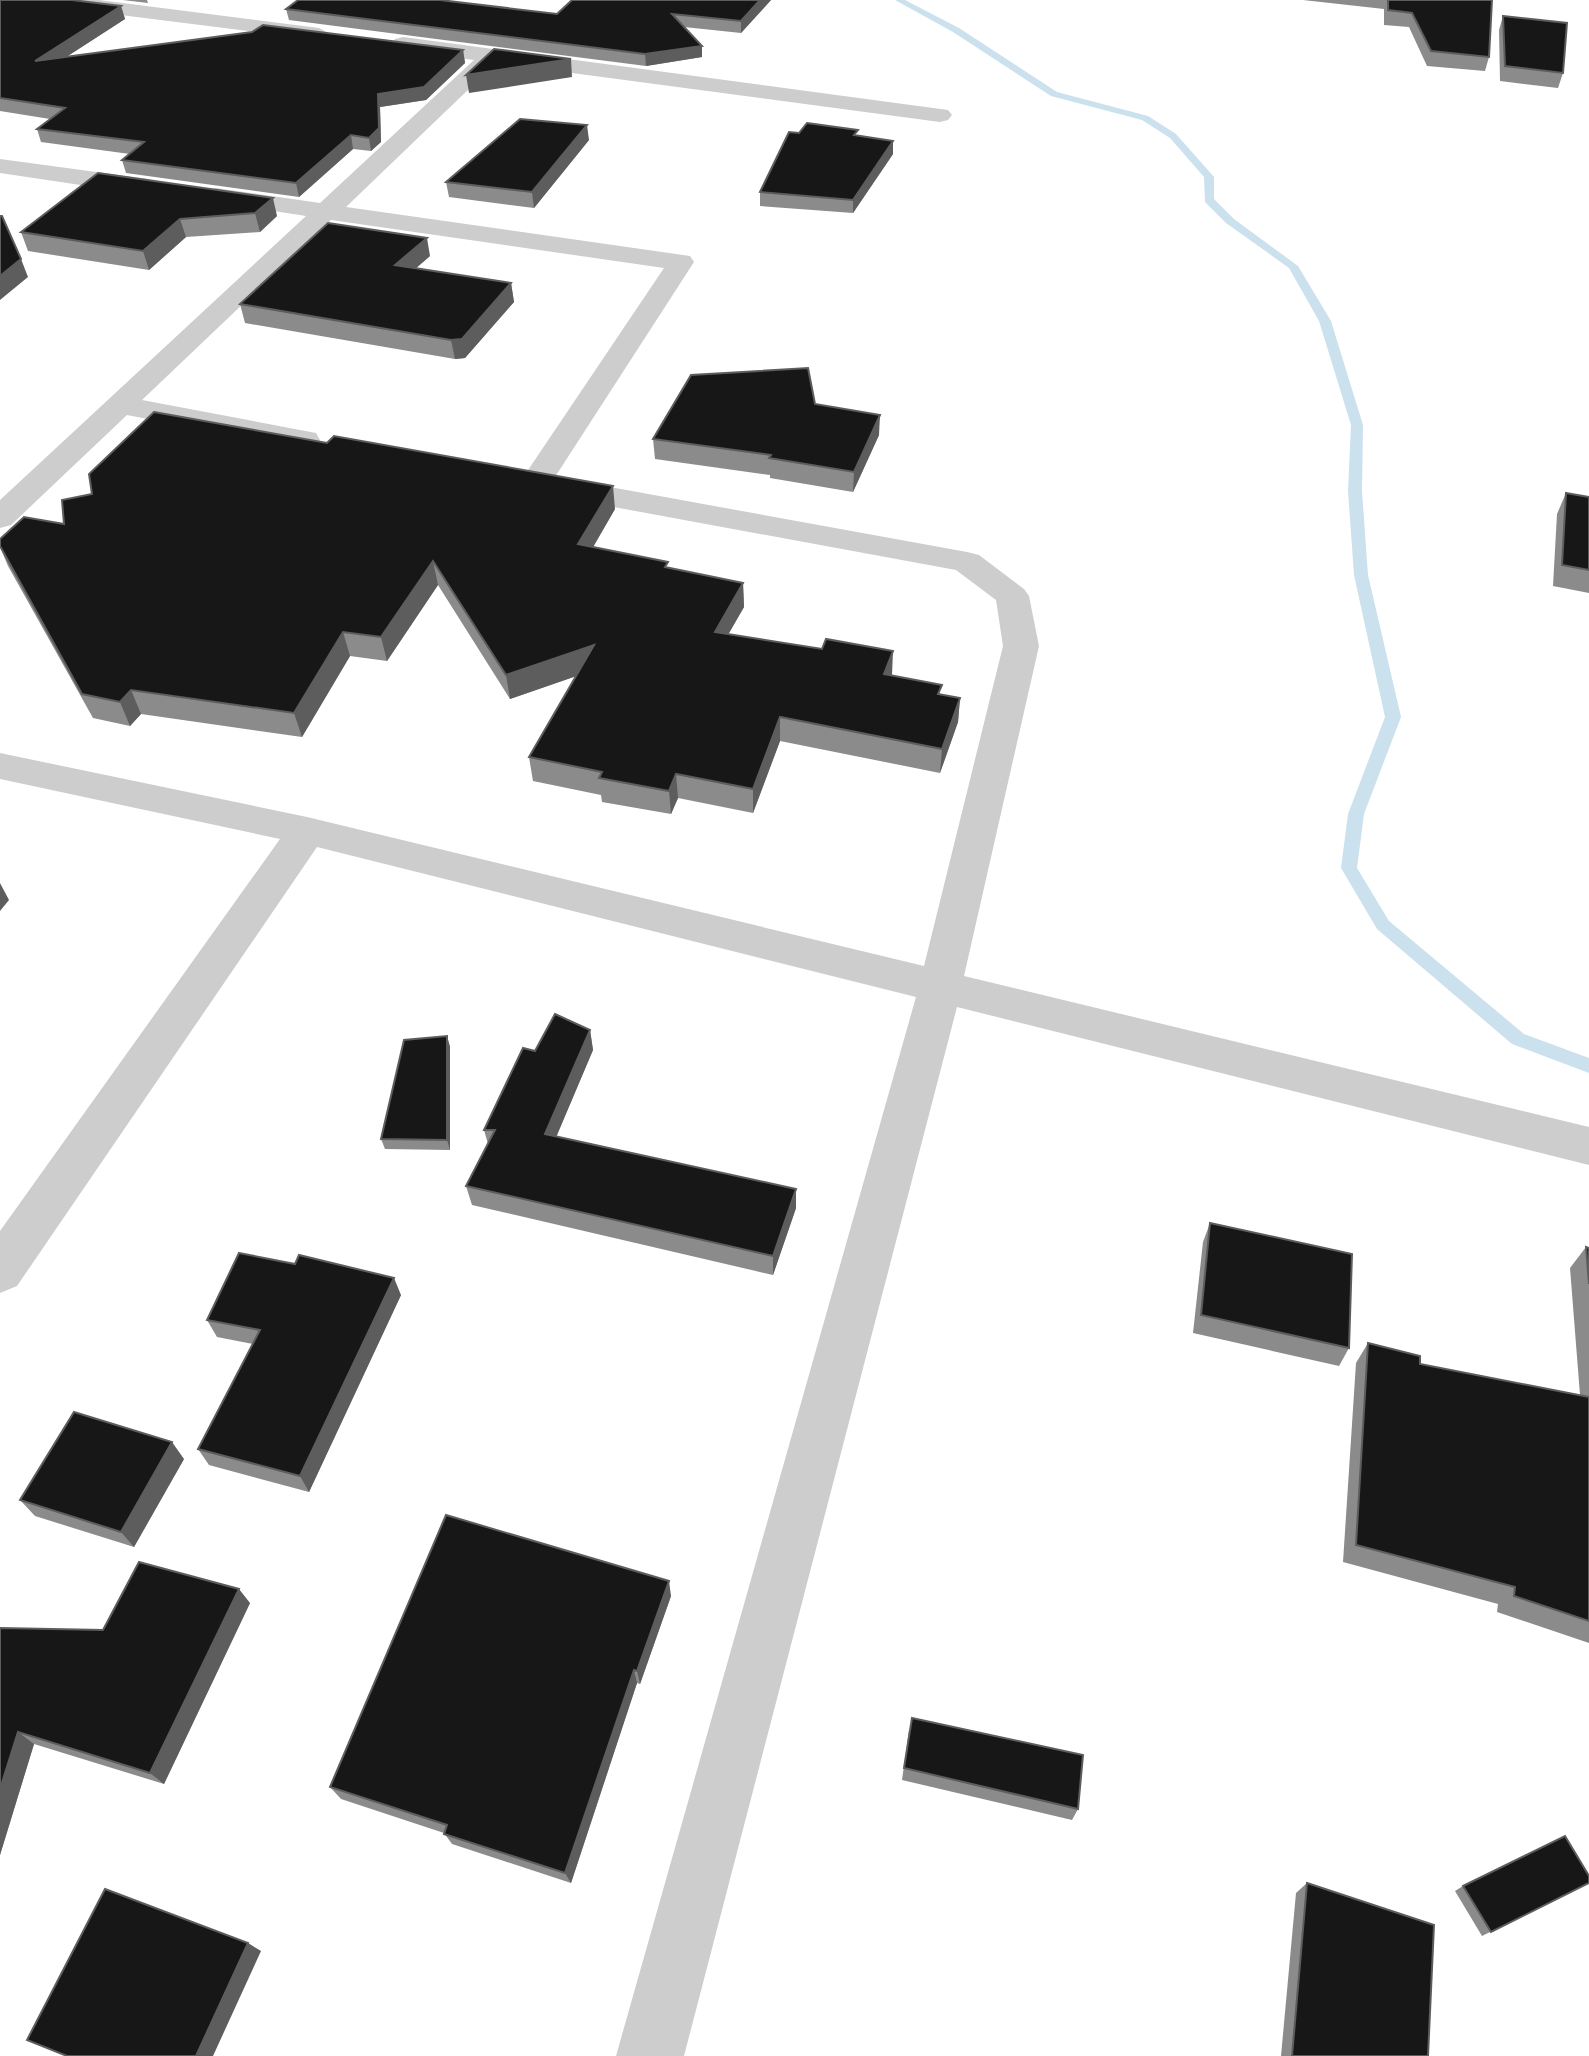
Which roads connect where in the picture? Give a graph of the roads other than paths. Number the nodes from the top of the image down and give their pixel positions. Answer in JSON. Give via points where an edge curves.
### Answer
{"nodes":[{"id":1,"x":49,"y":0,"type":"edge"},
{"id":2,"x":186,"y":0,"type":"edge"},
{"id":3,"x":164,"y":14,"type":"junction"},
{"id":4,"x":336,"y":36,"type":"edge"},
{"id":5,"x":382,"y":41,"type":"edge"},
{"id":6,"x":492,"y":55,"type":"junction"},
{"id":7,"x":940,"y":115,"type":"dead end"},
{"id":8,"x":0,"y":166,"type":"edge"},
{"id":9,"x":327,"y":211,"type":"junction"},
{"id":10,"x":120,"y":405,"type":"junction"},
{"id":11,"x":351,"y":448,"type":"edge"},
{"id":12,"x":0,"y":518,"type":"edge"},
{"id":13,"x":0,"y":766,"type":"edge"},
{"id":14,"x":307,"y":831,"type":"junction"},
{"id":15,"x":940,"y":988,"type":"junction"},
{"id":16,"x":1589,"y":1146,"type":"edge"},
{"id":17,"x":0,"y":1271,"type":"edge"},
{"id":18,"x":650,"y":2056,"type":"edge"}],
"edges":[{"from":1,"to":3,"type":"street"},
{"from":2,"to":3,"type":"street"},
{"from":3,"to":4,"type":"street"},
{"from":5,"to":6,"type":"street"},
{"from":6,"to":7,"type":"street"},
{"from":6,"to":9,"type":"street"},
{"from":8,"to":9,"type":"street"},
{"from":9,"to":10,"type":"street"},
{"from":9,"to":15,"type":"street","via":[[681,262],[520,480],[967,562],[1012,596],[1021,646]]},
{"from":10,"to":11,"type":"street"},
{"from":10,"to":12,"type":"street"},
{"from":13,"to":14,"type":"street"},
{"from":14,"to":15,"type":"street"},
{"from":14,"to":17,"type":"street"},
{"from":15,"to":16,"type":"street"},
{"from":15,"to":18,"type":"street"}]}
